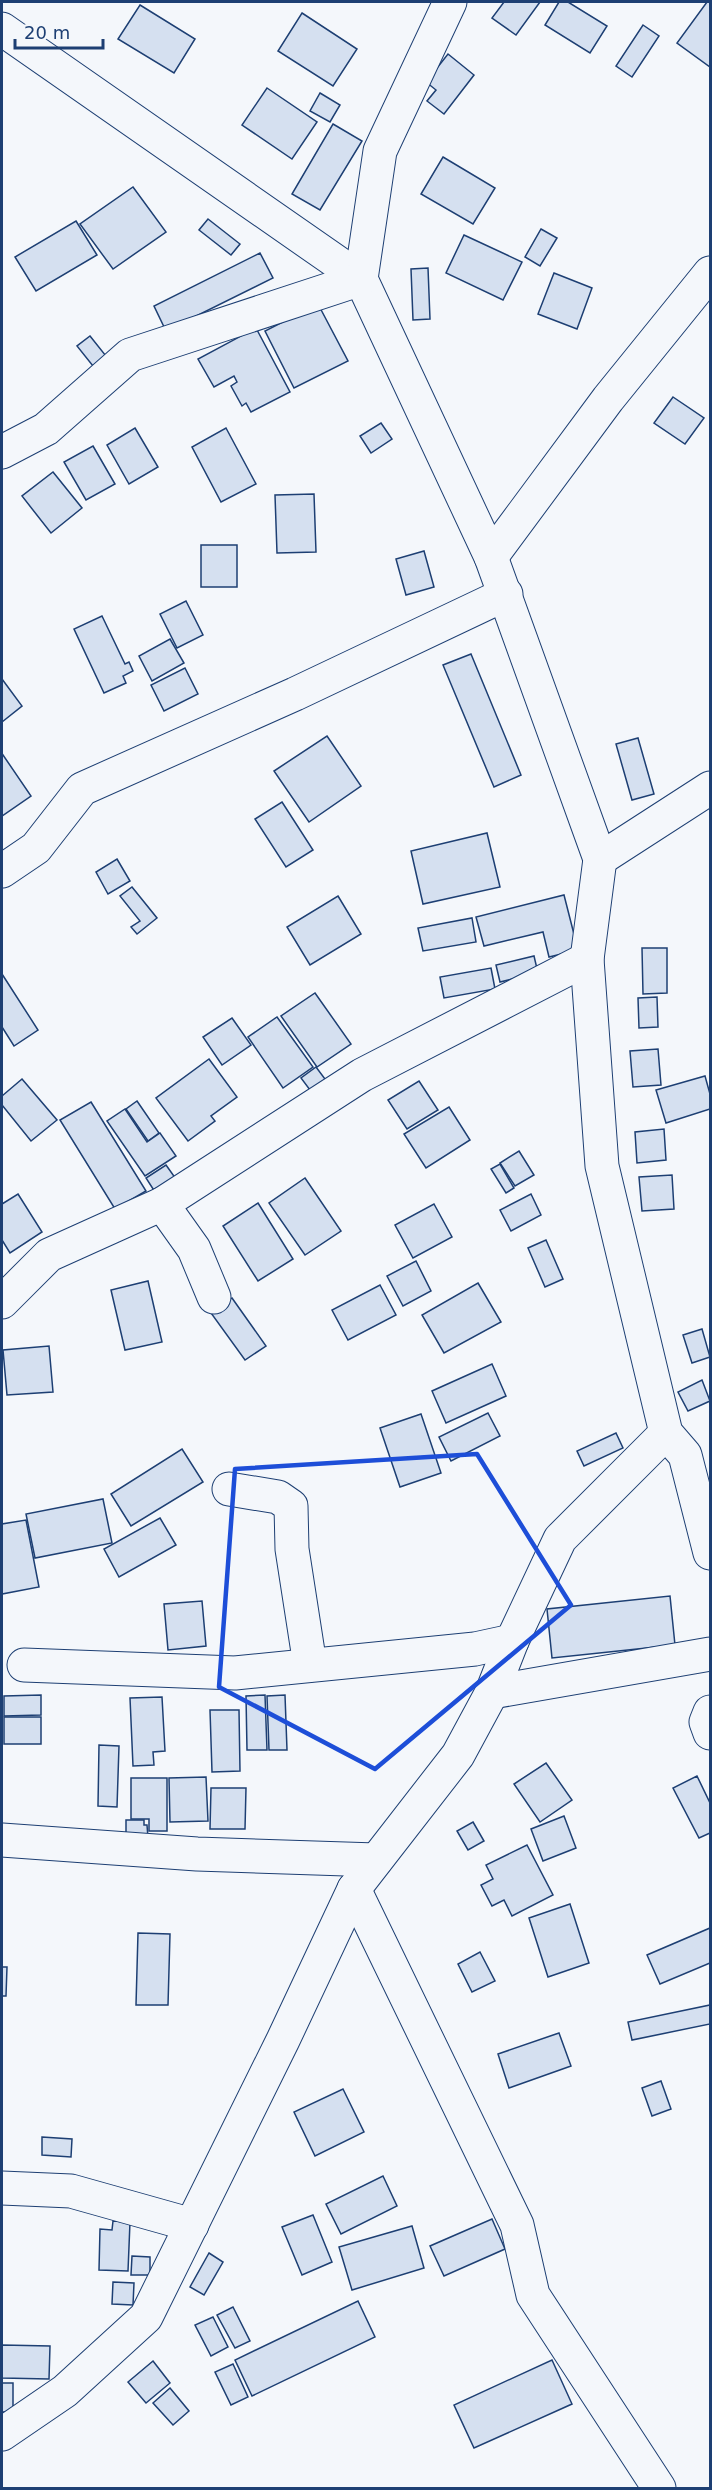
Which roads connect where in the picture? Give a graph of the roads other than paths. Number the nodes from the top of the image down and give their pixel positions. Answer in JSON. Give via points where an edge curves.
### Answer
{"nodes":[{"id":1,"x":450,"y":2,"type":"edge"},
{"id":2,"x":2,"y":28,"type":"edge"},
{"id":3,"x":711,"y":273,"type":"edge"},
{"id":4,"x":361,"y":279,"type":"junction"},
{"id":5,"x":2,"y":452,"type":"edge"},
{"id":6,"x":491,"y":557,"type":"junction"},
{"id":7,"x":506,"y":594,"type":"junction"},
{"id":8,"x":711,"y":788,"type":"edge"},
{"id":9,"x":600,"y":860,"type":"junction"},
{"id":10,"x":2,"y":871,"type":"edge"},
{"id":11,"x":586,"y":959,"type":"junction"},
{"id":12,"x":162,"y":1204,"type":"junction"},
{"id":13,"x":213,"y":1297,"type":"dead end"},
{"id":14,"x":2,"y":1302,"type":"edge"},
{"id":15,"x":666,"y":1433,"type":"junction"},
{"id":16,"x":229,"y":1489,"type":"dead end"},
{"id":17,"x":711,"y":1553,"type":"edge"},
{"id":18,"x":512,"y":1641,"type":"junction"},
{"id":19,"x":711,"y":1654,"type":"edge"},
{"id":20,"x":24,"y":1665,"type":"dead end"},
{"id":21,"x":310,"y":1665,"type":"junction"},
{"id":22,"x":492,"y":1692,"type":"junction"},
{"id":23,"x":711,"y":1712,"type":"edge"},
{"id":24,"x":711,"y":1733,"type":"edge"},
{"id":25,"x":2,"y":1840,"type":"edge"},
{"id":26,"x":376,"y":1860,"type":"junction"},
{"id":27,"x":354,"y":1889,"type":"junction"},
{"id":28,"x":2,"y":2188,"type":"edge"},
{"id":29,"x":192,"y":2225,"type":"junction"},
{"id":30,"x":2,"y":2434,"type":"edge"},
{"id":31,"x":659,"y":2488,"type":"edge"}],
"edges":[{"from":1,"to":4,"type":"street","via":[[380,151]]},
{"from":2,"to":4,"type":"street"},
{"from":3,"to":6,"type":"street","via":[[608,399]]},
{"from":4,"to":5,"type":"street","via":[[130,355],[46,429]]},
{"from":4,"to":6,"type":"street"},
{"from":6,"to":7,"type":"street"},
{"from":7,"to":9,"type":"street"},
{"from":7,"to":10,"type":"street","via":[[82,789],[36,848]]},
{"from":8,"to":9,"type":"street"},
{"from":9,"to":11,"type":"street"},
{"from":11,"to":12,"type":"street","via":[[362,1075]]},
{"from":11,"to":15,"type":"street","via":[[602,1166]]},
{"from":12,"to":13,"type":"street","via":[[194,1249]]},
{"from":12,"to":14,"type":"street","via":[[49,1255]]},
{"from":15,"to":17,"type":"street","via":[[685,1455]]},
{"from":15,"to":18,"type":"street","via":[[560,1539]]},
{"from":16,"to":21,"type":"street","via":[[278,1497],[291,1506],[292,1550]]},
{"from":18,"to":21,"type":"street","via":[[475,1649]]},
{"from":18,"to":22,"type":"street"},
{"from":19,"to":22,"type":"street"},
{"from":20,"to":21,"type":"street","via":[[235,1673]]},
{"from":22,"to":26,"type":"street","via":[[458,1755]]},
{"from":23,"to":24,"type":"street","via":[[706,1722]]},
{"from":25,"to":26,"type":"street","via":[[197,1854]]},
{"from":26,"to":27,"type":"street"},
{"from":27,"to":29,"type":"street"},
{"from":27,"to":31,"type":"street","via":[[517,2225],[533,2295]]},
{"from":28,"to":29,"type":"street","via":[[70,2191]]},
{"from":29,"to":30,"type":"street","via":[[146,2317],[65,2391]]}]}
